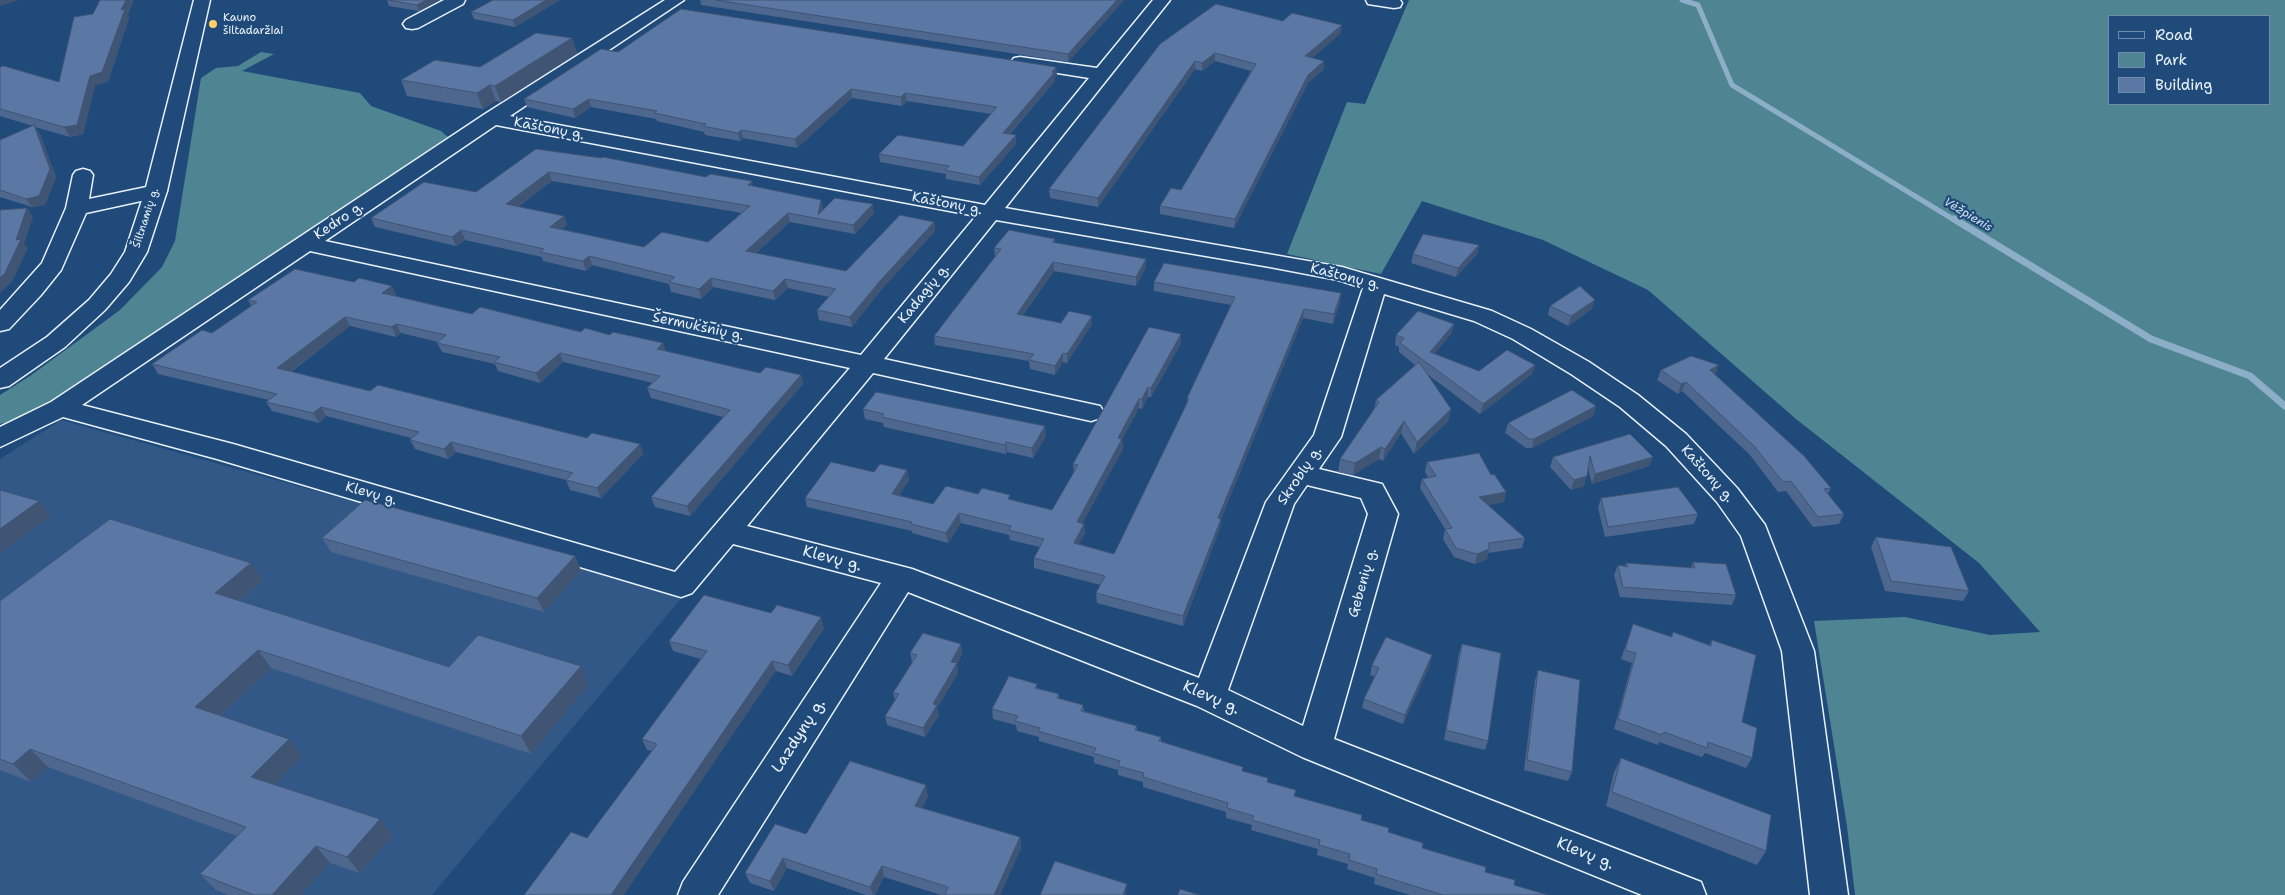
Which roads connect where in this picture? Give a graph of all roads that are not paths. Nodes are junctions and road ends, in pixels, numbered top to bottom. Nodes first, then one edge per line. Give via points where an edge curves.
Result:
1 (202, 0) edge
2 (457, 0) edge
3 (1162, 0) edge
4 (1374, 0) edge
5 (1394, 2) dead end
6 (678, 6) edge
7 (412, 24) dead end
8 (1007, 60) edge
9 (1101, 74) junction
10 (492, 118) junction
11 (83, 175) dead end
12 (156, 191) junction
13 (77, 208) junction
14 (990, 212) junction
15 (305, 244) junction
16 (1376, 283) junction
17 (0, 324) edge
18 (868, 363) junction
19 (0, 380) edge
20 (60, 408) junction
21 (1091, 412) dead end
22 (0, 438) edge
23 (1300, 474) junction
24 (725, 531) junction
25 (901, 577) junction
26 (681, 585) joint
27 (1209, 696) junction
28 (1314, 746) junction
29 (697, 895) edge
30 (1687, 895) edge
31 (1829, 895) edge

1 - 12 street, Šiltnamių g.
2 - 7 street
3 - 9 street, Kadagių g.
4 - 5 street
6 - 10 street, Kedro g.
8 - 9 street
9 - 14 street, Kadagių g.
10 - 14 street, Kaštonų g.
10 - 15 street, Kedro g.
11 - 13 street
12 - 13 street
12 - 19 street, Šiltnamių g. via 136,252 121,277 56,342
13 - 17 street via 52,265
14 - 16 street, Kaštonų g. via 1270,260
14 - 18 street, Kadagių g.
15 - 18 street, Šermukšnių g.
15 - 20 street, Kedro g.
16 - 23 street, Skroblų g. via 1326,437
16 - 31 street, Kaštonų g. via 1484,316 1522,334 1629,401 1676,440 1727,495 1755,533 1798,652
18 - 21 street, Šermukšnių g.
18 - 24 street, Kadagių g.
20 - 22 street, Kedro g.
20 - 26 street, Klevų g. via 223,451
23 - 27 street, Skroblų g. via 1280,502
23 - 28 street, Gebenių g. via 1372,491 1383,514
24 - 25 street, Klevų g.
24 - 26 street, Kadagių g.
25 - 27 street, Klevų g.
25 - 29 street, Lazdynų g.
27 - 28 street, Klevų g.
28 - 30 street, Klevų g.

